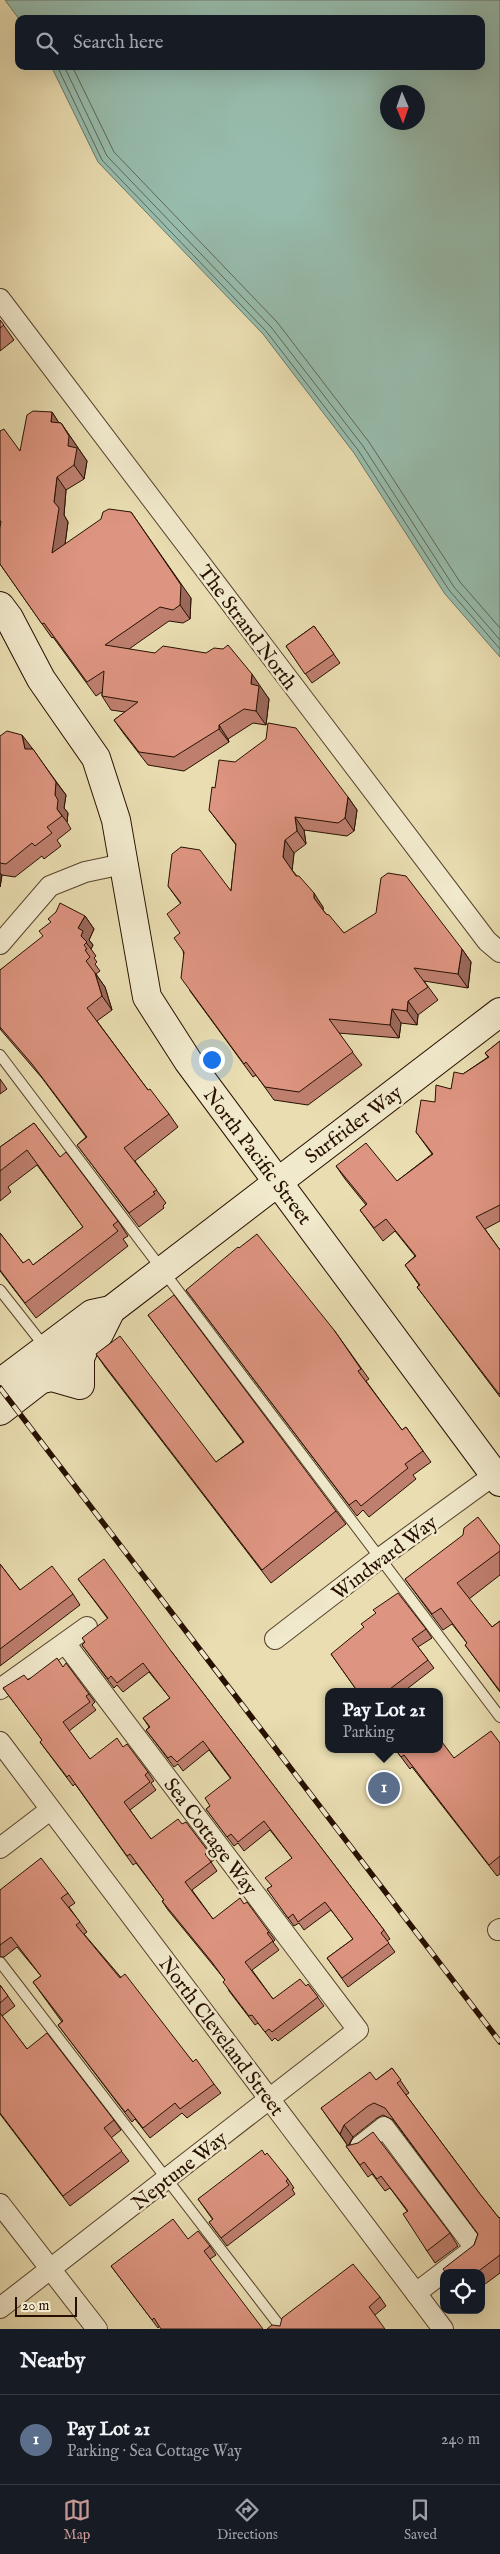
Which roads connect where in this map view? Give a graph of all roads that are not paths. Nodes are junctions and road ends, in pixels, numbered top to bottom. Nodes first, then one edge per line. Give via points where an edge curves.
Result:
1 (0, 299) edge
2 (0, 606) edge
3 (0, 633) edge
4 (30, 660) junction
5 (123, 864) junction
6 (0, 944) edge
7 (500, 952) edge
8 (500, 1012) edge
9 (0, 1055) edge
10 (278, 1182) junction
11 (163, 1270) junction
12 (0, 1290) edge
13 (111, 1310) junction
14 (46, 1348) junction
15 (0, 1382) edge
16 (0, 1411) edge
17 (498, 1476) edge
18 (380, 1558) junction
19 (87, 1627) dead end
20 (276, 1639) dead end
21 (65, 1643) junction
22 (0, 1690) edge
23 (500, 1717) edge
24 (0, 1742) edge
25 (50, 1810) junction
26 (0, 1848) edge
27 (0, 1962) edge
28 (358, 2030) joint
29 (270, 2099) junction
30 (360, 2146) edge
31 (168, 2179) junction
32 (0, 2204) edge
33 (50, 2270) junction
34 (416, 2292) junction
35 (0, 2308) edge
36 (98, 2329) edge
37 (282, 2329) edge
38 (443, 2329) edge

1 - 7 street, The Strand North via 487,942
2 - 4 main road, North Pacific Street
3 - 4 main road, North Pacific Street
4 - 5 main road, North Pacific Street via 96,758 116,820
5 - 6 street via 85,872 50,886
5 - 10 main road, North Pacific Street via 147,997 188,1062
8 - 10 main road, Surfrider Way
9 - 11 lane
10 - 11 main road, Surfrider Way
10 - 17 main road, North Pacific Street
11 - 13 main road, Surfrider Way
11 - 18 lane
12 - 14 lane
13 - 14 main road, Surfrider Way via 92,1314
13 - 16 main road, Surfrider Way via 99,1334
14 - 15 main road, Surfrider Way
17 - 18 street, Windward Way
18 - 20 street, Windward Way
18 - 23 lane
19 - 21 street
21 - 22 street
21 - 28 street, Sea Cottage Way
24 - 25 street, North Cleveland Street
25 - 26 street
25 - 29 street, North Cleveland Street
27 - 31 lane
28 - 29 street, Neptune Way
29 - 31 street, Neptune Way
29 - 34 street, North Cleveland Street
30 - 34 street via 384,2127 475,2248
31 - 33 street, Neptune Way
31 - 37 lane
32 - 33 street
33 - 35 street, Neptune Way
33 - 36 street
34 - 38 street, North Cleveland Street

